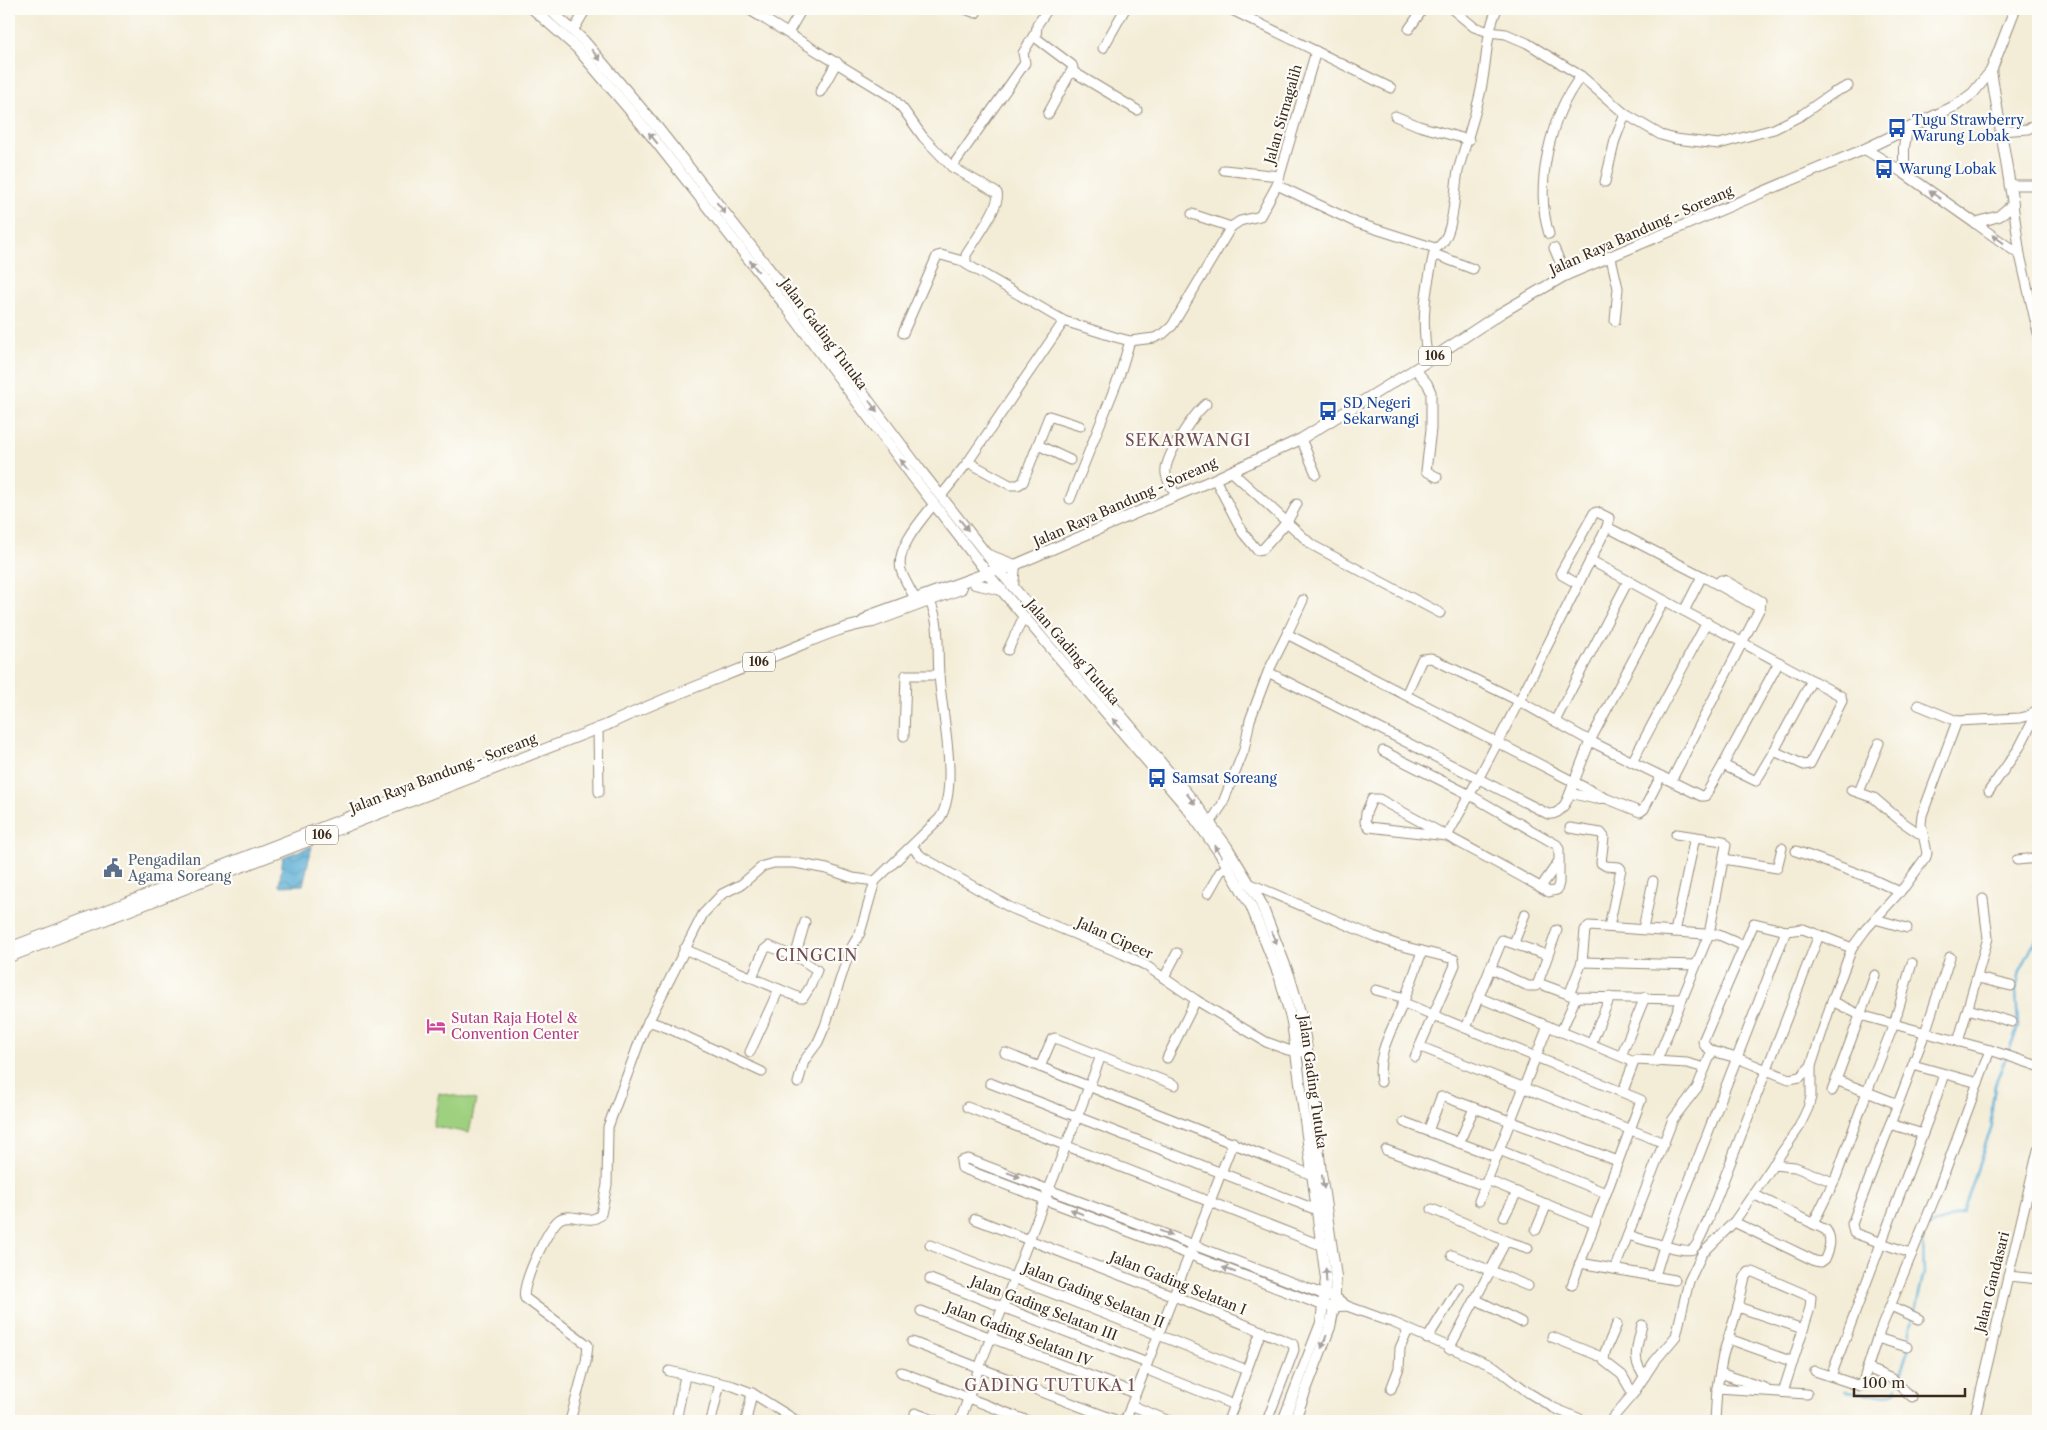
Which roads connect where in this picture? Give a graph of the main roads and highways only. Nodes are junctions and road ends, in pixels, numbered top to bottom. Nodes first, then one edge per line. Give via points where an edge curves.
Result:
1 (533, 9) edge
2 (549, 9) edge
3 (2016, 9) edge
4 (1991, 71) junction
5 (1978, 87) junction
6 (1994, 92) junction
7 (1906, 129) junction
8 (1865, 149) junction
9 (1904, 173) junction
10 (700, 189) junction
11 (938, 500) junction
12 (974, 554) junction
13 (986, 554) junction
14 (1001, 571) junction
15 (972, 582) junction
16 (1013, 586) junction
17 (1002, 590) junction
18 (860, 624) junction
19 (635, 711) junction
20 (1141, 746) junction
21 (1243, 882) junction
22 (9, 948) edge
23 (9, 957) edge
24 (1302, 1052) junction
25 (1330, 1301) junction
26 (1283, 1421) edge
27 (1294, 1421) edge

10 -> 1 main road, Jalan Gading Tutuka via 578,48
2 -> 10 main road, Jalan Gading Tutuka via 584,41 657,127
3 - 4 main road, 106
4 - 5 main road, Jalan Raya Bandung - Soreang / 106
4 - 6 main road
5 - 6 main road
5 - 7 main road, Jalan Raya Bandung - Soreang / 106 via 1957,105
6 -> 9 main road via 2013,204 1999,216 1975,223
7 - 8 main road, Jalan Raya Bandung - Soreang / 106
7 - 9 main road
8 - 9 main road
8 - 14 main road, Jalan Raya Bandung - Soreang / 106 via 1566,276 1501,313 1301,439
10 - 11 main road, Jalan Gading Tutuka via 792,298
11 - 12 main road, Jalan Gading Tutuka
11 -> 13 main road, Jalan Gading Tutuka
12 - 14 main road, Jalan Gading Tutuka
12 - 15 main road
13 - 14 main road
13 - 14 main road, Jalan Gading Tutuka
14 - 15 main road, Jalan Raya Bandung - Soreang / 106
14 - 16 main road, Jalan Gading Tutuka
14 - 16 main road
14 - 17 main road, Jalan Gading Tutuka
15 - 17 main road
15 - 18 main road, Jalan Raya Bandung - Soreang / 106 via 930,602
15 - 18 main road, Jalan Raya Bandung - Soreang / 106 via 871,615
16 - 20 main road, Jalan Gading Tutuka
20 -> 17 main road, Jalan Gading Tutuka
18 - 19 main road, Jalan Raya Bandung - Soreang / 106
19 - 22 main road, Jalan Raya Bandung - Soreang / 106 via 605,718
19 - 23 main road, Jalan Raya Bandung - Soreang / 106
21 -> 20 main road, Jalan Gading Tutuka
20 -> 21 main road, Jalan Gading Tutuka via 1210,823
21 - 24 main road, Jalan Gading Tutuka via 1280,978
25 -> 24 main road, Jalan Gading Tutuka via 1312,1174
24 -> 25 main road, Jalan Gading Tutuka via 1336,1277
25 - 26 main road, Jalan Gading Tutuka
25 -> 27 main road, Jalan Gading Tutuka via 1330,1327

